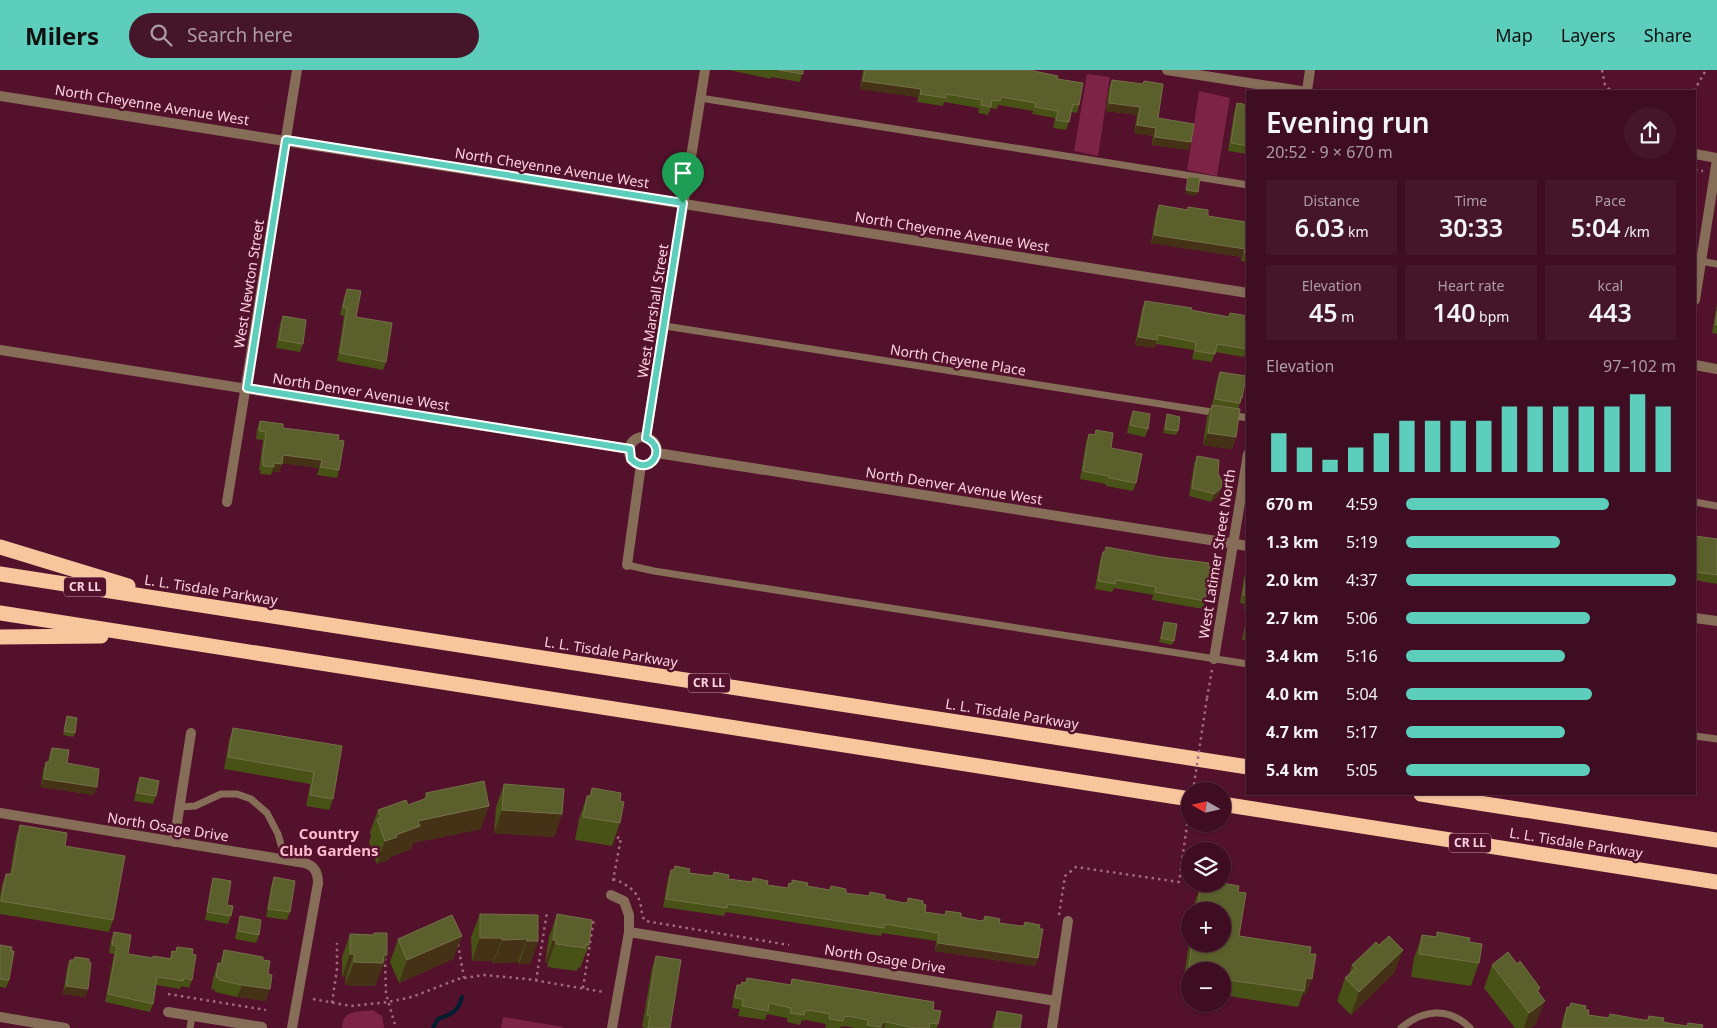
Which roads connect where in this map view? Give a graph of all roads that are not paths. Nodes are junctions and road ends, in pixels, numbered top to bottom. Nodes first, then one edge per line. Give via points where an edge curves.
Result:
1 (297, 70) edge
2 (705, 70) edge
3 (1167, 70) edge
4 (1310, 70) edge
5 (1295, 90) edge
6 (1307, 90) edge
7 (0, 96) edge
8 (700, 98) junction
9 (286, 140) junction
10 (1696, 154) edge
11 (1717, 158) edge
12 (1246, 185) edge
13 (683, 203) junction
14 (1698, 261) edge
15 (1717, 264) edge
16 (1696, 287) edge
17 (1246, 293) edge
18 (665, 326) junction
19 (0, 350) edge
20 (1696, 365) edge
21 (1717, 369) edge
22 (247, 388) junction
23 (1246, 418) edge
24 (646, 438) junction
25 (630, 449) junction
26 (657, 453) junction
27 (641, 465) junction
28 (1246, 466) edge
29 (227, 502) dead end
30 (1696, 502) edge
31 (1717, 506) edge
32 (1233, 544) junction
33 (1246, 546) edge
34 (0, 547) edge
35 (627, 565) joint
36 (0, 574) edge
37 (170, 600) junction
38 (0, 613) edge
39 (1696, 618) edge
40 (1717, 621) edge
41 (145, 635) junction
42 (0, 637) edge
43 (1214, 659) junction
44 (1246, 664) edge
45 (191, 733) dead end
46 (1696, 736) edge
47 (1717, 740) edge
48 (1246, 767) edge
49 (1427, 795) edge
50 (1181, 798) edge
51 (1231, 805) edge
52 (180, 807) junction
53 (0, 813) edge
54 (1717, 840) edge
55 (174, 842) junction
56 (285, 860) junction
57 (1717, 882) edge
58 (611, 895) road end
59 (1063, 919) road end
60 (629, 932) junction
61 (1056, 1001) junction
62 (168, 1012) dead end
63 (192, 1016) junction
64 (0, 1017) edge
65 (249, 1026) edge
66 (262, 1027) edge
67 (66, 1028) edge
68 (190, 1028) edge
69 (292, 1028) edge
70 (612, 1028) edge
71 (1052, 1028) edge
72 (1401, 1028) edge
73 (1470, 1028) edge

1 - 9 street, West Newton Street
2 - 8 street, West Marshall Street
3 - 5 street
4 - 6 street
7 - 9 street, North Cheyenne Avenue West
8 - 12 lane
8 - 13 street, West Marshall Street
9 - 13 street, North Cheyenne Avenue West
9 - 22 street, West Newton Street
10 - 11 street
11 - 14 street
13 - 17 street, North Cheyenne Avenue West
13 - 18 street, West Marshall Street
14 - 15 lane
14 - 16 street
18 - 23 lane, North Cheyene Place
18 - 24 street, West Marshall Street
19 - 22 street, North Denver Avenue West
20 - 21 street
22 - 25 street, North Denver Avenue West
22 - 29 street, West Newton Street
24 - 25 street via 633,441
24 - 26 street via 655,443
25 - 27 street via 631,459
26 - 27 street via 651,463
26 - 32 street, North Denver Avenue West
27 - 35 street
28 - 32 street, West Latimer Street North
30 - 31 lane
32 - 33 street, North Denver Avenue West
32 - 43 street, West Latimer Street North
34 - 37 highway
35 - 43 lane
36 - 37 highway, L. L. Tisdale Parkway / CR LL
37 - 48 highway, L. L. Tisdale Parkway / CR LL
38 - 41 highway
39 - 40 street
41 - 42 highway
41 - 50 highway
43 - 44 lane
45 - 52 street
46 - 47 lane
49 - 54 highway, L. L. Tisdale Parkway
51 - 57 highway, L. L. Tisdale Parkway / CR LL
52 - 55 street
52 - 56 lane via 195,806 221,794 237,794 251,800 267,813 278,834
53 - 55 street, North Osage Drive
55 - 56 street, North Osage Drive
56 - 69 street, North Osage Drive via 311,865 317,871 318,883
58 - 60 street via 620,898 627,908
59 - 61 street
60 - 61 street, North Osage Drive
60 - 70 street
61 - 71 street
62 - 63 street
63 - 65 street
63 - 68 lane
64 - 67 street
65 - 66 street
72 - 73 lane via 1419,1016 1435,1012 1456,1017

